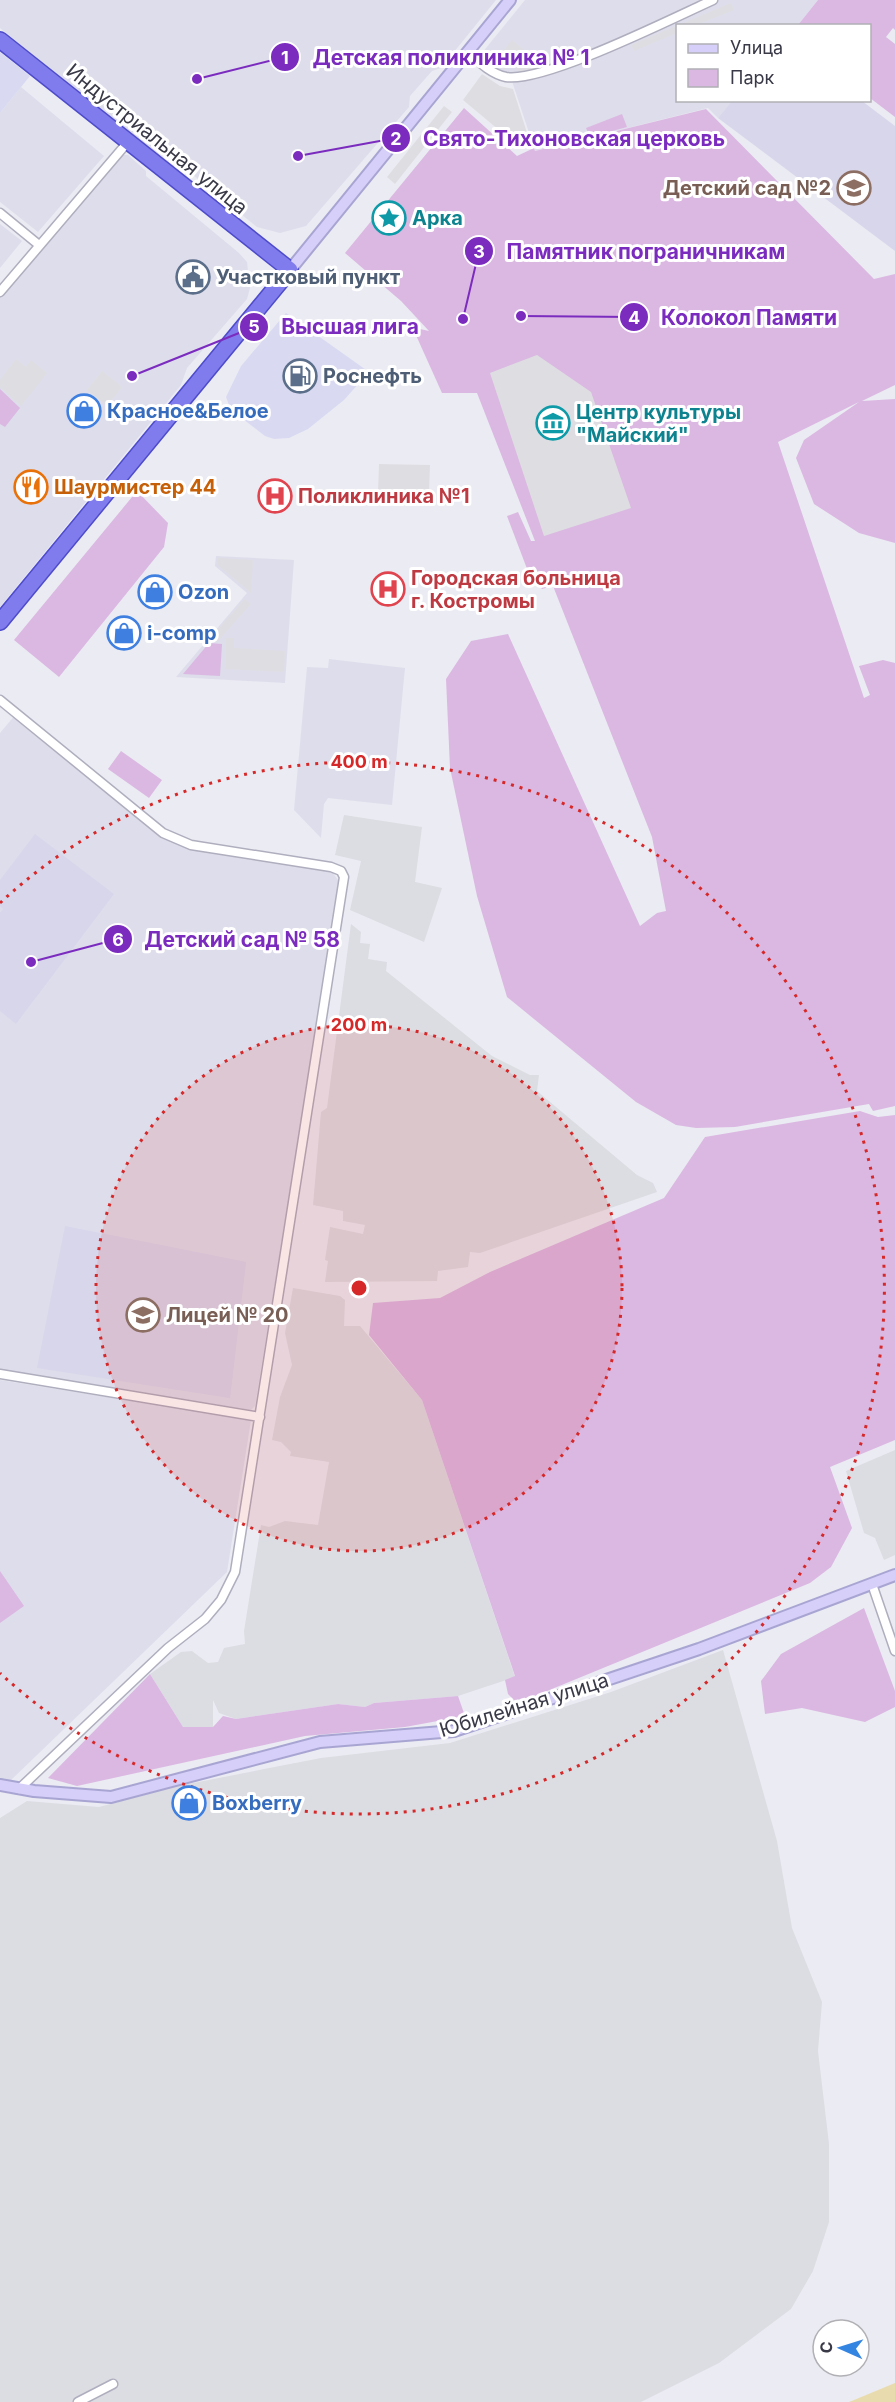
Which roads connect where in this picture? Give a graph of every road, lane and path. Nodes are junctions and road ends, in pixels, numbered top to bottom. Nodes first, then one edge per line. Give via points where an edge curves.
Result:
1 (510, 0) edge
2 (712, 0) edge
3 (0, 40) edge
4 (468, 52) junction
5 (127, 143) junction
6 (0, 213) edge
7 (39, 245) junction
8 (290, 270) junction
9 (0, 292) edge
10 (0, 622) edge
11 (0, 700) edge
12 (0, 1374) edge
13 (260, 1417) junction
14 (895, 1575) edge
15 (872, 1584) junction
16 (895, 1651) edge
17 (0, 1785) edge
18 (19, 1789) junction
19 (113, 2384) dead end
20 (78, 2402) edge

1 - 4 street
2 - 4 street via 616,45 523,77 496,73
3 - 5 highway, Индустриальная улица
4 - 8 street
5 - 7 street
5 - 8 highway, Индустриальная улица
6 - 7 street
7 - 9 street
8 - 10 highway
11 - 13 street via 163,833 191,845 331,867 344,878
12 - 13 street
13 - 18 street via 235,1572 221,1600
14 - 15 street, Юбилейная улица
15 - 16 street
15 - 18 street, Юбилейная улица via 699,1649 454,1731 320,1742 111,1797
17 - 18 street, Юбилейная улица
19 - 20 street

